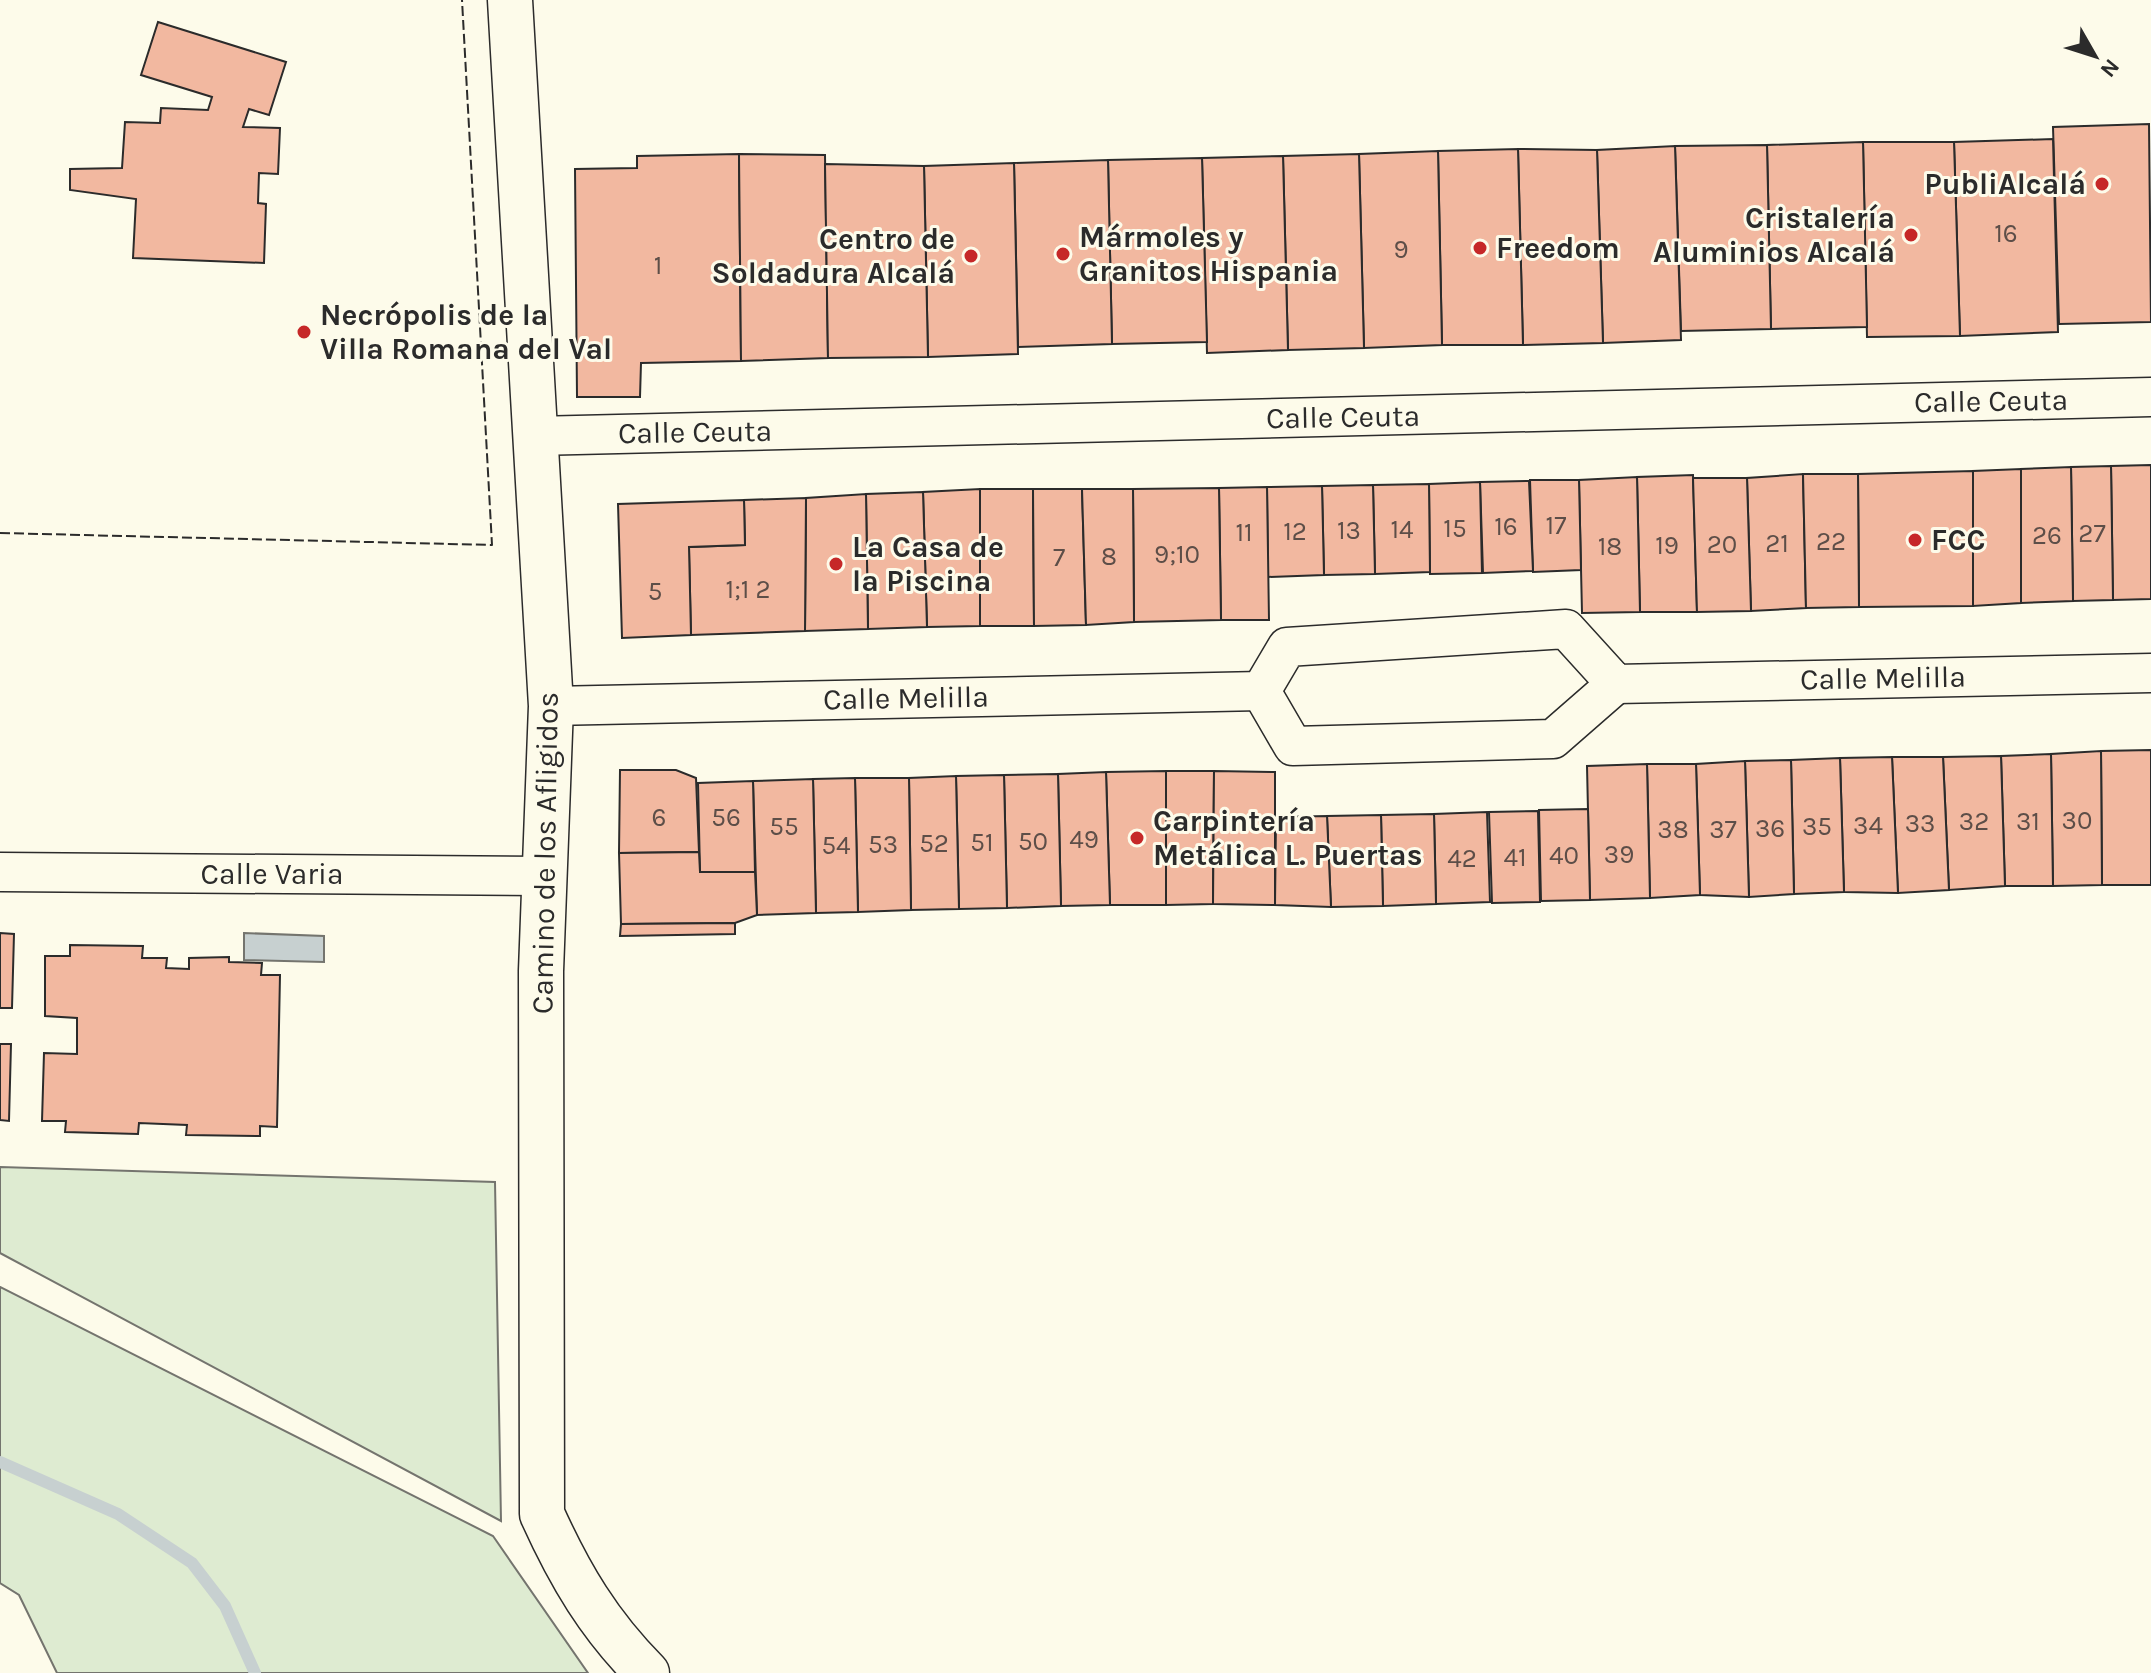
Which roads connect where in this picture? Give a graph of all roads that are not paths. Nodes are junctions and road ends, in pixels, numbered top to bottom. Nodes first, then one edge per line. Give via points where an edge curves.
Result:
1 (510, 0) edge
2 (2151, 397) edge
3 (535, 436) junction
4 (2151, 673) edge
5 (1616, 684) junction
6 (1261, 691) junction
7 (551, 706) junction
8 (0, 872) edge
9 (544, 876) junction
10 (647, 1673) edge

1 - 3 street, Camino de los Afligidos
2 - 3 street, Calle Ceuta
3 - 7 street, Camino de los Afligidos
4 - 5 street, Calle Melilla
5 - 6 street via 1566,629 1287,647
5 - 6 street via 1553,739 1293,746
6 - 7 street, Calle Melilla
7 - 9 street, Camino de los Afligidos
8 - 9 street, Calle Varia
9 - 10 street, Camino de los Afligidos via 542,1514 570,1576 618,1643

